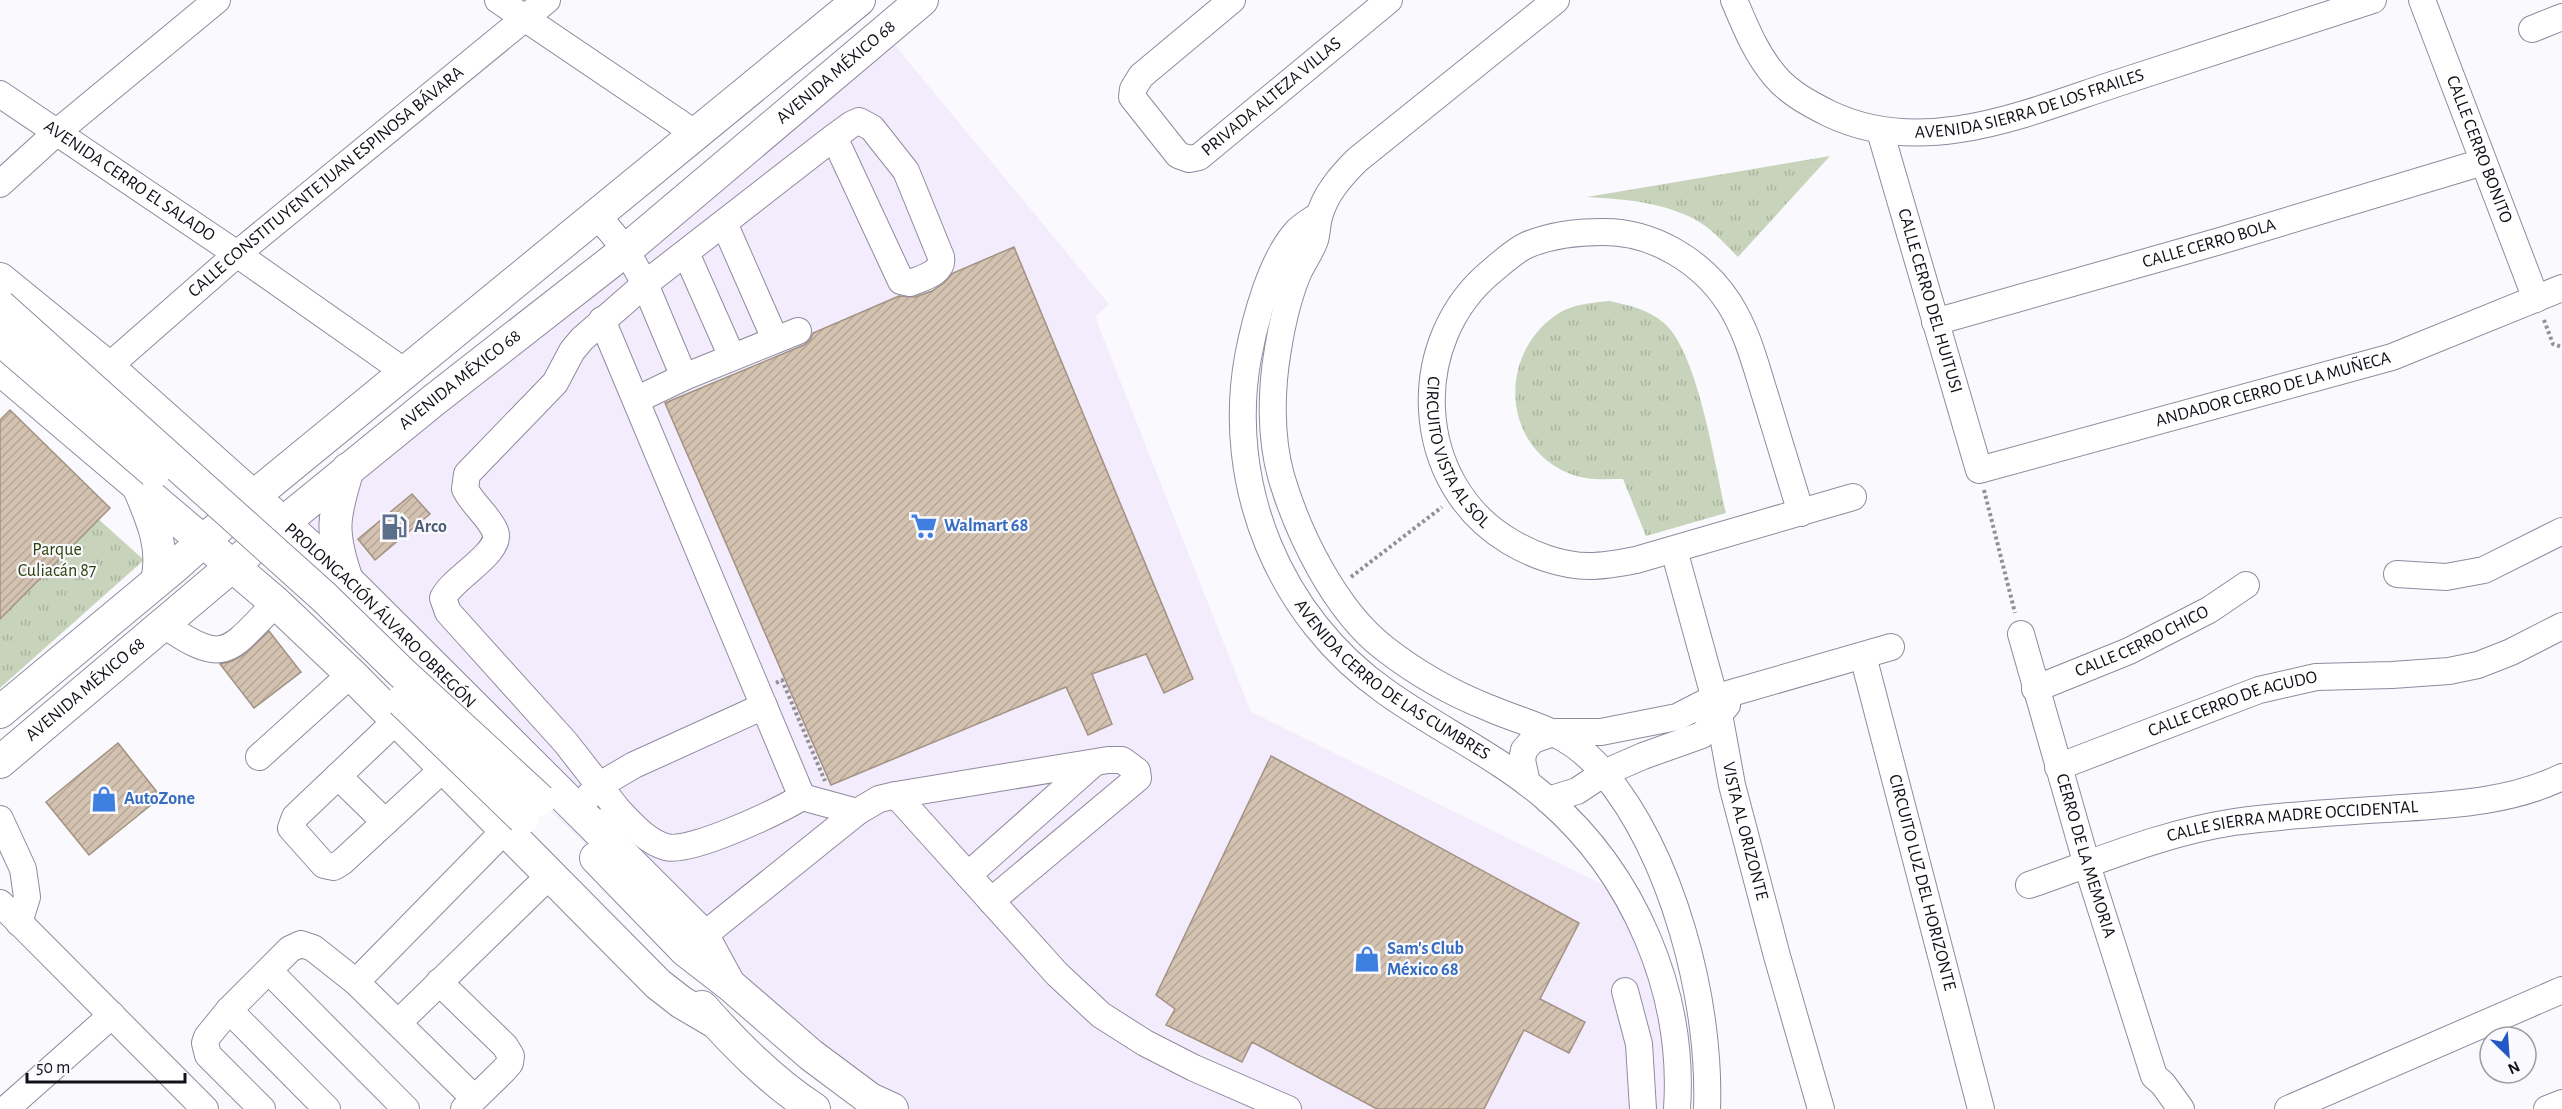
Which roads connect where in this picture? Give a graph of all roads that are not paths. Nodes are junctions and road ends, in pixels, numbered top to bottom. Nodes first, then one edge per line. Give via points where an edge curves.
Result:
1 (216, 0) edge
2 (498, 0) edge
3 (547, 0) edge
4 (859, 0) edge
5 (922, 0) edge
6 (1233, 0) edge
7 (1389, 0) edge
8 (1556, 0) edge
9 (1734, 0) edge
10 (2373, 0) edge
11 (2422, 0) edge
12 (2562, 17) edge
13 (525, 18) junction
14 (2532, 29) dead end
15 (0, 94) edge
16 (1880, 131) junction
17 (56, 133) junction
18 (696, 134) junction
19 (834, 137) junction
20 (2483, 162) junction
21 (0, 184) edge
22 (1319, 215) junction
23 (598, 216) junction
24 (724, 223) junction
25 (626, 250) junction
26 (686, 253) junction
27 (237, 254) junction
28 (0, 279) edge
29 (645, 284) junction
30 (2562, 288) edge
31 (2536, 299) junction
32 (0, 306) edge
33 (602, 320) junction
34 (1935, 322) junction
35 (0, 339) edge
36 (732, 357) junction
37 (108, 367) junction
38 (0, 369) edge
39 (405, 372) junction
40 (684, 377) junction
41 (636, 400) junction
42 (200, 449) junction
43 (290, 467) junction
44 (348, 469) junction
45 (1979, 470) joint
46 (138, 485) junction
47 (253, 497) junction
48 (1853, 497) dead end
49 (1801, 513) junction
50 (283, 523) junction
51 (2562, 531) edge
52 (203, 540) junction
53 (1674, 550) junction
54 (233, 566) junction
55 (2397, 574) dead end
56 (157, 581) junction
57 (348, 581) junction
58 (2246, 585) dead end
59 (276, 603) junction
60 (163, 624) junction
61 (2562, 626) edge
62 (2021, 634) road end
63 (1891, 647) dead end
64 (1863, 656) junction
65 (351, 674) junction
66 (2035, 689) junction
67 (764, 706) junction
68 (1717, 706) junction
69 (0, 712) edge
70 (397, 720) junction
71 (1556, 732) junction
72 (260, 757) dead end
73 (0, 762) edge
74 (1094, 762) junction
75 (2058, 767) junction
76 (444, 768) junction
77 (1604, 773) junction
78 (338, 776) junction
79 (2562, 777) edge
80 (1527, 783) junction
81 (600, 785) junction
82 (896, 795) junction
83 (802, 796) junction
84 (1548, 800) junction
85 (576, 808) junction
86 (857, 812) junction
87 (523, 816) junction
88 (0, 819) edge
89 (609, 820) junction
90 (386, 822) junction
91 (2087, 865) junction
92 (550, 875) junction
93 (968, 875) junction
94 (2028, 885) dead end
95 (991, 901) junction
96 (0, 903) edge
97 (20, 923) junction
98 (694, 942) junction
99 (269, 971) junction
100 (356, 982) junction
101 (440, 982) junction
102 (2562, 990) edge
103 (1625, 991) dead end
104 (229, 1010) junction
105 (112, 1015) junction
106 (399, 1022) junction
107 (715, 1022) junction
108 (2562, 1103) edge
109 (469, 1104) edge
110 (803, 1105) edge
111 (6, 1109) edge
112 (205, 1109) edge
113 (262, 1109) edge
114 (327, 1109) edge
115 (406, 1109) edge
116 (892, 1109) edge
117 (1288, 1109) edge
118 (1643, 1109) edge
119 (1677, 1109) edge
120 (1707, 1109) edge
121 (1821, 1109) edge
122 (1982, 1109) edge
123 (2181, 1109) edge
124 (2288, 1109) edge
125 (2547, 1109) edge

1 - 17 street
2 - 13 street
3 - 13 street, CALLE CONSTITUYENTE JUAN ESPINOSA BÁVARA
4 - 18 main road
5 - 25 main road, AVENIDA MÉXICO 68
6 - 7 street, PRIVADA ALTEZA VILLAS via 1141,76 1133,89 1132,98 1178,154 1189,159 1199,157
8 - 22 street, AVENIDA CERRO DE LAS CUMBRES via 1357,160 1336,181
9 - 16 street, AVENIDA SIERRA DE LOS FRAILES via 1774,76 1793,93 1844,120
10 - 16 street, AVENIDA SIERRA DE LOS FRAILES via 2032,111 1951,131
11 - 20 street, CALLE CERRO BONITO
12 - 14 street
13 - 18 street
13 - 27 street, CALLE CONSTITUYENTE JUAN ESPINOSA BÁVARA
15 - 17 street, AVENIDA CERRO EL SALADO
16 - 34 street, CALLE CERRO DEL HUITUSI
17 - 21 street
17 - 27 street, AVENIDA CERRO EL SALADO
18 - 23 main road
19 - 19 street via 901,281 909,283 937,271 941,256 906,171 866,123 852,124
19 - 24 street
20 - 31 street, CALLE CERRO BONITO
20 - 34 street, CALLE CERRO BOLA
22 - 71 street, AVENIDA CERRO DE LAS CUMBRES via 1315,241 1298,274 1278,348 1273,406 1281,475 1306,538 1334,591 1361,627 1382,646 1416,671 1481,705
22 - 80 street, AVENIDA CERRO DE LAS CUMBRES via 1297,231 1268,282 1243,381 1243,455 1264,535 1309,618 1340,654 1387,693
23 - 25 street
23 - 39 main road
24 - 26 street
24 - 36 street via 787,335
25 - 29 street
25 - 44 main road, AVENIDA MÉXICO 68
26 - 29 street
26 - 36 street
27 - 37 street, CALLE CONSTITUYENTE JUAN ESPINOSA BÁVARA
27 - 39 street, AVENIDA CERRO EL SALADO
28 - 37 main road, PROLONGACIÓN ÁLVARO OBREGÓN
29 - 33 street
29 - 40 street
30 - 31 street, ANDADOR CERRO DE LA MUÑECA
31 - 45 street, ANDADOR CERRO DE LA MUÑECA via 2392,357
32 - 87 main road, PROLONGACIÓN ÁLVARO OBREGÓN, bridge via 324,597 401,672
33 - 41 street
33 - 81 street via 572,351 555,383 467,474 465,489 495,530 496,539 493,548 451,586 444,598 448,612
34 - 45 street, CALLE CERRO DEL HUITUSI
35 - 87 main road, PROLONGACIÓN ÁLVARO OBREGÓN, bridge via 303,606
36 - 40 street
37 - 42 main road, PROLONGACIÓN ÁLVARO OBREGÓN
38 - 46 main road, PROLONGACIÓN ÁLVARO OBREGÓN
39 - 43 main road
40 - 41 street
41 - 67 street
42 - 43 main road via 240,464
42 - 47 main road, PROLONGACIÓN ÁLVARO OBREGÓN
43 - 47 main road
44 - 50 main road, AVENIDA MÉXICO 68
44 - 57 main road via 334,532
46 - 52 main road, PROLONGACIÓN ÁLVARO OBREGÓN
46 - 56 main road via 158,540
47 - 50 main road, PROLONGACIÓN ÁLVARO OBREGÓN
47 - 52 main road
48 - 49 street
49 - 53 street, CIRCUITO VISTA AL SOL
49 - 53 street, CIRCUITO VISTA AL SOL via 1745,333 1728,302 1700,270 1651,241 1612,231 1566,234 1527,246 1481,279 1453,318 1436,363 1430,409 1438,454 1460,494 1486,525 1523,549 1588,566 1610,565
50 - 54 main road, AVENIDA MÉXICO 68
50 - 57 main road, PROLONGACIÓN ÁLVARO OBREGÓN
51 - 55 street via 2484,570 2446,577
52 - 54 main road, PROLONGACIÓN ÁLVARO OBREGÓN
52 - 56 main road
53 - 68 street, VISTA AL ORIZONTE
54 - 59 main road, PROLONGACIÓN ÁLVARO OBREGÓN
54 - 60 main road, AVENIDA MÉXICO 68
56 - 69 main road
57 - 85 main road, PROLONGACIÓN ÁLVARO OBREGÓN
58 - 66 street, CALLE CERRO CHICO via 2209,610 2129,651
59 - 60 street via 225,650 191,644
59 - 65 main road, PROLONGACIÓN ÁLVARO OBREGÓN
60 - 73 main road, AVENIDA MÉXICO 68
61 - 75 street, CALLE CERRO DE AGUDO via 2478,665 2449,671 2316,677 2269,688
62 - 66 street, CERRO DE LA MEMORIA
63 - 64 street
64 - 68 street via 1738,690
64 - 122 street, CIRCUITO LUZ DEL HORIZONTE
65 - 70 main road, PROLONGACIÓN ÁLVARO OBREGÓN
65 - 72 street
66 - 75 street, CERRO DE LA MEMORIA
67 - 81 street via 634,765
67 - 83 street
68 - 71 street via 1601,732
68 - 77 street via 1702,735
68 - 121 street, VISTA AL ORIZONTE via 1732,784
70 - 76 main road, PROLONGACIÓN ÁLVARO OBREGÓN
70 - 78 street
71 - 77 street, AVENIDA CERRO DE LAS CUMBRES
71 - 80 street via 1533,740 1524,750
74 - 82 street
74 - 93 street
74 - 95 street via 1122,760 1137,771 1138,778
75 - 91 street, CERRO DE LA MEMORIA
76 - 87 main road, PROLONGACIÓN ÁLVARO OBREGÓN
76 - 90 street
77 - 84 street via 1577,791
77 - 120 street, AVENIDA CERRO DE LAS CUMBRES via 1644,836 1683,934 1699,999
78 - 90 street
78 - 90 street via 295,817 291,828 324,866 334,867 342,862
79 - 91 street, CALLE SIERRA MADRE OCCIDENTAL via 2530,790 2463,803 2233,822 2143,844
80 - 84 street, AVENIDA CERRO DE LAS CUMBRES
81 - 85 street
81 - 89 street
82 - 86 street via 879,799
82 - 93 street
83 - 86 street
83 - 89 street via 702,843 678,849
84 - 119 street, AVENIDA CERRO DE LAS CUMBRES via 1583,833 1607,865 1646,932 1668,998 1677,1062
85 - 89 main road, PROLONGACIÓN ÁLVARO OBREGÓN
86 - 98 street
87 - 92 main road, PROLONGACIÓN ÁLVARO OBREGÓN
87 - 98 main road, PROLONGACIÓN ÁLVARO OBREGÓN
87 - 100 street
87 - 107 main road, PROLONGACIÓN ÁLVARO OBREGÓN
88 - 97 street via 23,869 27,897
89 - 98 main road, PROLONGACIÓN ÁLVARO OBREGÓN
91 - 94 street, CALLE SIERRA MADRE OCCIDENTAL
91 - 123 street, CERRO DE LA MEMORIA via 2154,1076
92 - 101 street
92 - 107 main road, PROLONGACIÓN ÁLVARO OBREGÓN via 658,984
93 - 95 street
95 - 117 street via 1101,1015 1194,1068
96 - 97 street
97 - 105 street
98 - 116 main road, PROLONGACIÓN ÁLVARO OBREGÓN via 729,984 811,1055 870,1099
99 - 100 street via 302,944 313,948
99 - 104 street
99 - 115 street
100 - 106 street
101 - 106 street
101 - 109 street via 510,1052 510,1064
102 - 124 street
103 - 118 street via 1639,1044
104 - 113 street via 209,1031 206,1049
104 - 114 street
105 - 111 street
105 - 112 street
106 - 109 street
107 - 110 main road, PROLONGACIÓN ÁLVARO OBREGÓN
108 - 125 street

